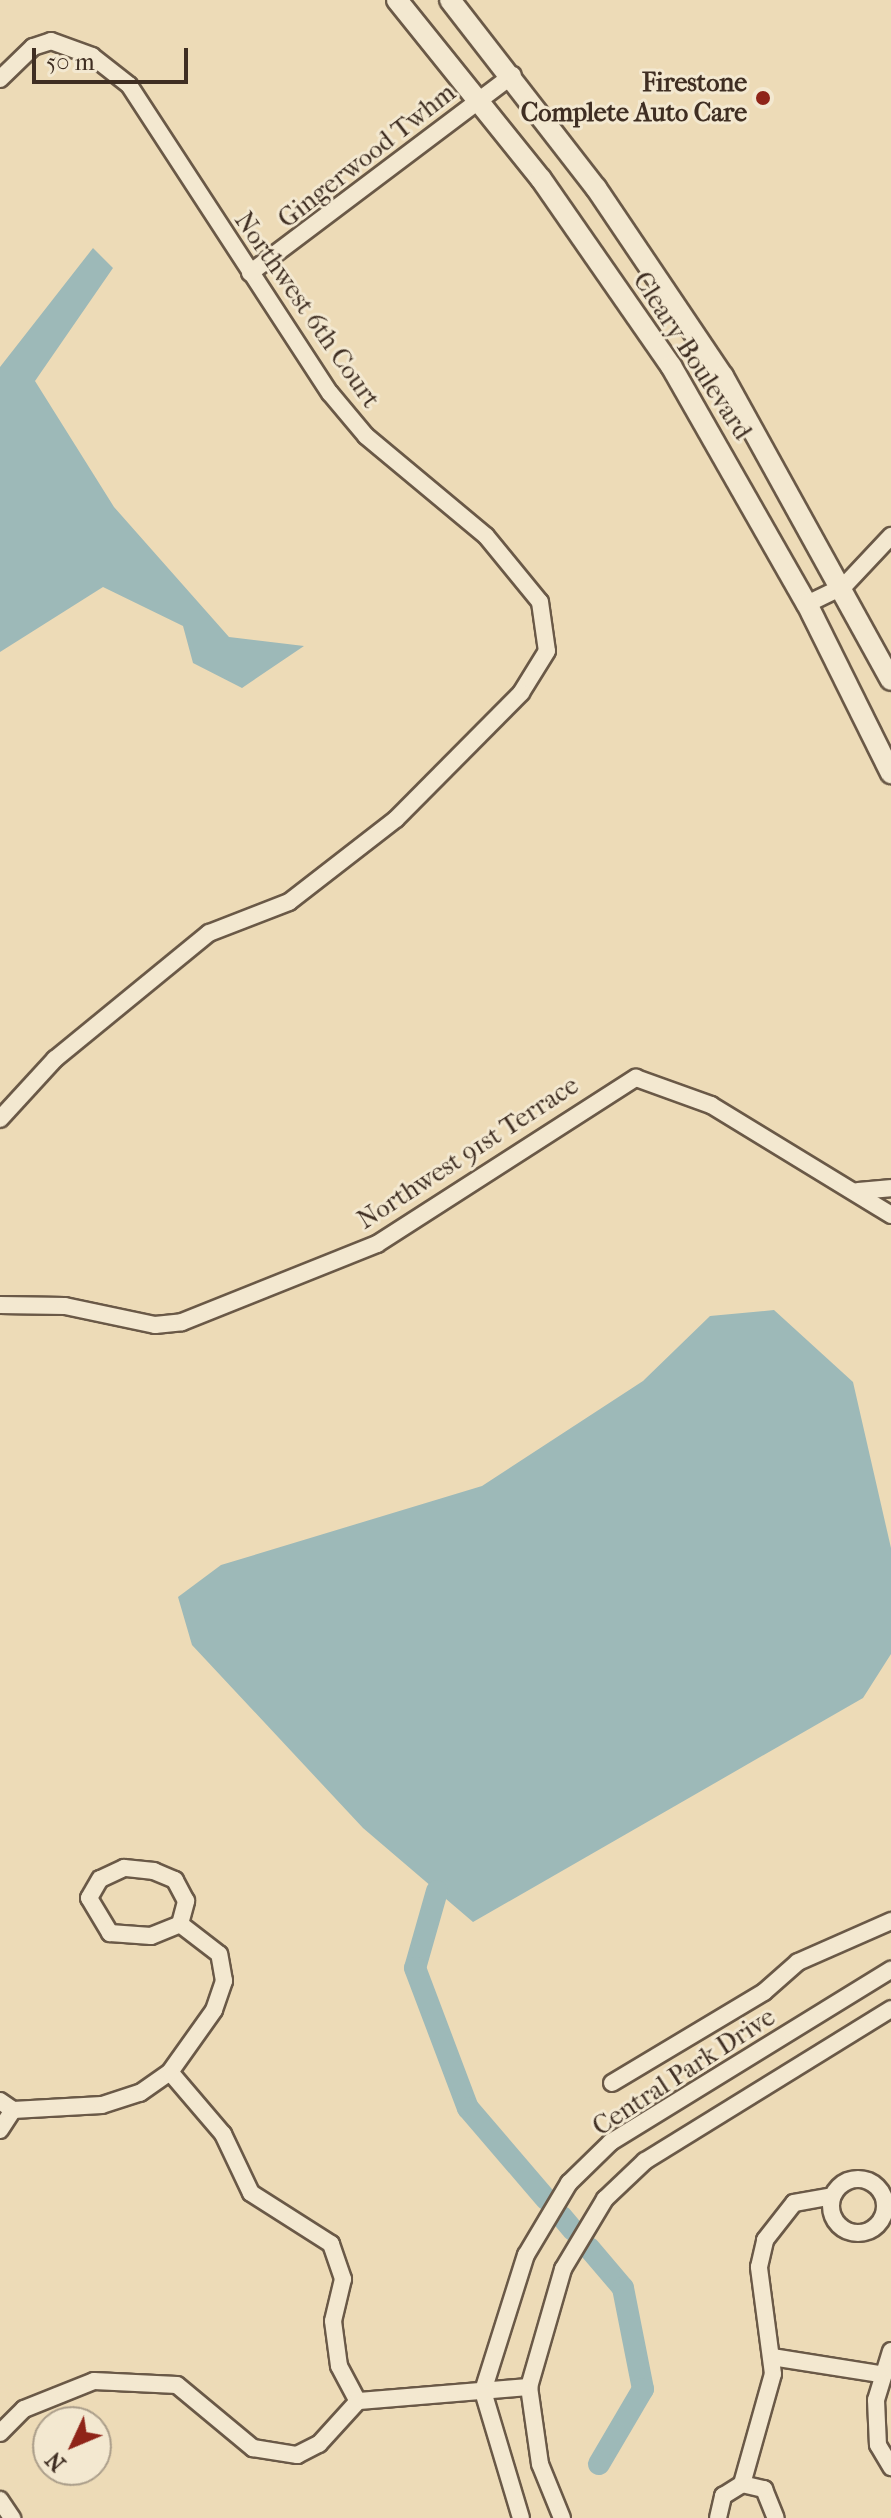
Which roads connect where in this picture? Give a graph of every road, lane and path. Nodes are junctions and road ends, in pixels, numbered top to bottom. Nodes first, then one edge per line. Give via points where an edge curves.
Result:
1 (397, 0) edge
2 (450, 0) edge
3 (513, 75) junction
4 (0, 79) edge
5 (480, 99) junction
6 (250, 273) junction
7 (891, 536) edge
8 (844, 586) junction
9 (807, 604) junction
10 (891, 680) edge
11 (891, 773) edge
12 (0, 1119) edge
13 (891, 1188) edge
14 (858, 1191) junction
15 (891, 1215) edge
16 (0, 1305) edge
17 (891, 1921) edge
18 (180, 1924) junction
19 (891, 1970) edge
20 (891, 2009) edge
21 (170, 2072) junction
22 (612, 2083) dead end
23 (6, 2105) edge
24 (0, 2130) edge
25 (832, 2196) dead end
26 (891, 2351) edge
27 (772, 2357) junction
28 (879, 2374) junction
29 (529, 2387) junction
30 (483, 2391) junction
31 (358, 2401) junction
32 (0, 2433) edge
33 (891, 2467) edge
34 (742, 2484) junction
35 (0, 2500) edge
36 (12, 2518) edge
37 (521, 2518) edge
38 (562, 2518) edge
39 (718, 2518) edge
40 (776, 2518) edge

1 - 5 street, Cleary Boulevard
2 - 3 street, Cleary Boulevard
3 - 5 street, Gingerwood Twhm
3 - 8 street, Cleary Boulevard via 723,376
4 - 6 street, Northwest 6th Court via 33,47 51,41 92,56 129,85
5 - 6 street, Gingerwood Twhm
5 - 9 street, Cleary Boulevard via 671,366
6 - 12 street, Northwest 6th Court via 366,436 486,536 540,602 547,651 538,672 396,819 289,902 209,933 55,1059
7 - 8 street
8 - 9 street
8 - 10 street, Cleary Boulevard
9 - 11 street, Cleary Boulevard
13 - 14 street
14 - 15 street
14 - 16 street, Northwest 91st Terrace via 711,1105 636,1078 576,1110 377,1244 182,1322 155,1325 65,1306
17 - 22 street via 798,1962 764,1992
18 - 18 street via 186,1901 175,1880 154,1871 124,1868 100,1879 89,1898 110,1933 151,1936
18 - 21 street via 219,1954 224,1981
19 - 30 street, Central Park Drive via 611,2142 569,2183 526,2255
20 - 29 street, Central Park Drive via 645,2161 605,2199 563,2269
21 - 23 street via 140,2093 102,2105
21 - 31 street via 223,2134 251,2193 331,2244 343,2279 333,2321 339,2366
23 - 24 street
25 - 27 street via 794,2203 765,2240 759,2267
26 - 28 street
27 - 28 street
27 - 34 street
28 - 33 street via 878,2445
29 - 30 street
29 - 38 street, Central Park Drive via 540,2464
30 - 31 street
30 - 37 street
31 - 32 street via 319,2444 297,2455 253,2448 177,2385 94,2381 24,2409
34 - 39 street via 723,2496
34 - 40 street via 764,2489
35 - 36 street

